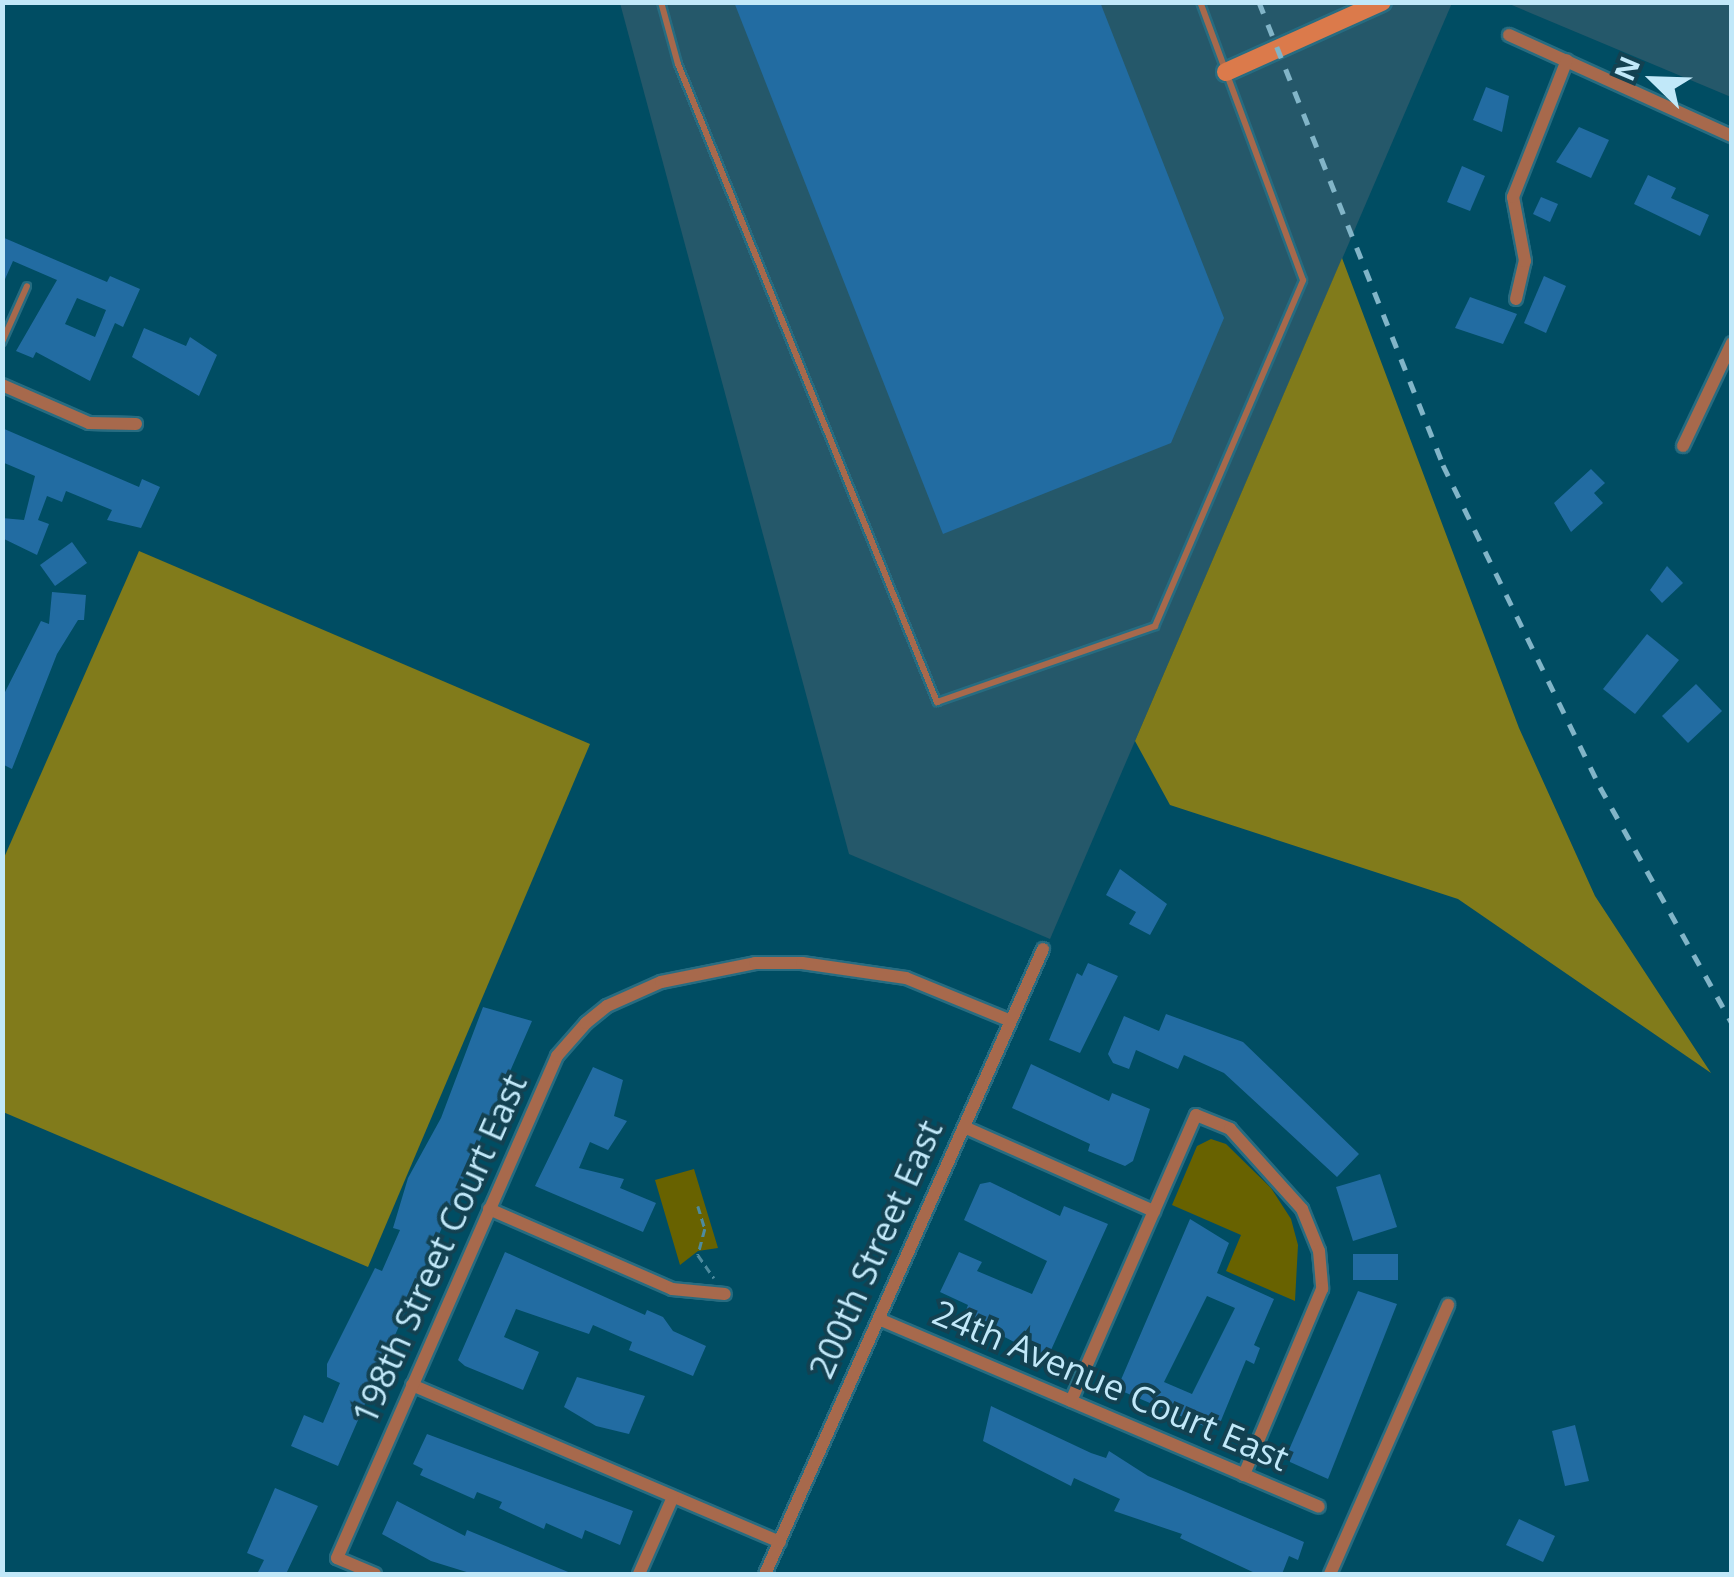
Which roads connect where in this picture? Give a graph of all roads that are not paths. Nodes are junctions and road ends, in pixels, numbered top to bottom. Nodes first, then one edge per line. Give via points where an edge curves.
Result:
1 (662, 2) edge
2 (1200, 2) edge
3 (1382, 2) edge
4 (1509, 35) dead end
5 (1567, 60) junction
6 (1226, 72) junction
7 (1732, 136) edge
8 (26, 286) dead end
9 (1516, 299) dead end
10 (2, 342) edge
11 (1732, 343) edge
12 (2, 385) edge
13 (136, 424) dead end
14 (1683, 446) dead end
15 (1043, 949) dead end
16 (1011, 1021) junction
17 (964, 1127) junction
18 (490, 1210) junction
19 (1154, 1212) junction
20 (725, 1294) road end
21 (1448, 1305) dead end
22 (879, 1319) junction
23 (412, 1385) junction
24 (1071, 1401) junction
25 (1244, 1475) junction
26 (674, 1496) junction
27 (1319, 1507) dead end
28 (780, 1542) junction
29 (375, 1574) edge
30 (639, 1574) edge
31 (766, 1574) edge
32 (1330, 1574) edge

1 - 6 lane via 678,64 938,702 1154,626 1303,280
2 - 6 lane
3 - 6 street
4 - 5 street
5 - 7 street
5 - 9 street via 1514,198 1525,261
8 - 10 lane
11 - 14 street
12 - 13 street via 89,423
15 - 16 street, 200th Street East
16 - 17 street, 200th Street East
16 - 18 street, 198th Street Court East via 906,978 802,962 704,970 633,993 586,1024 557,1056
17 - 19 street
17 - 22 street, 200th Street East
18 - 20 street via 672,1289
18 - 23 street, 198th Street Court East
19 - 24 street
19 - 25 street via 1196,1115 1230,1128 1267,1163 1302,1208 1318,1251 1322,1289 1314,1318
21 - 32 street
22 - 24 street, 24th Avenue Court East
22 - 28 street, 200th Street East
23 - 26 street
23 - 29 street, 198th Street Court East via 337,1558
24 - 25 street, 24th Avenue Court East
25 - 27 street, 24th Avenue Court East
26 - 28 street
26 - 30 street
28 - 31 street, 200th Street East

